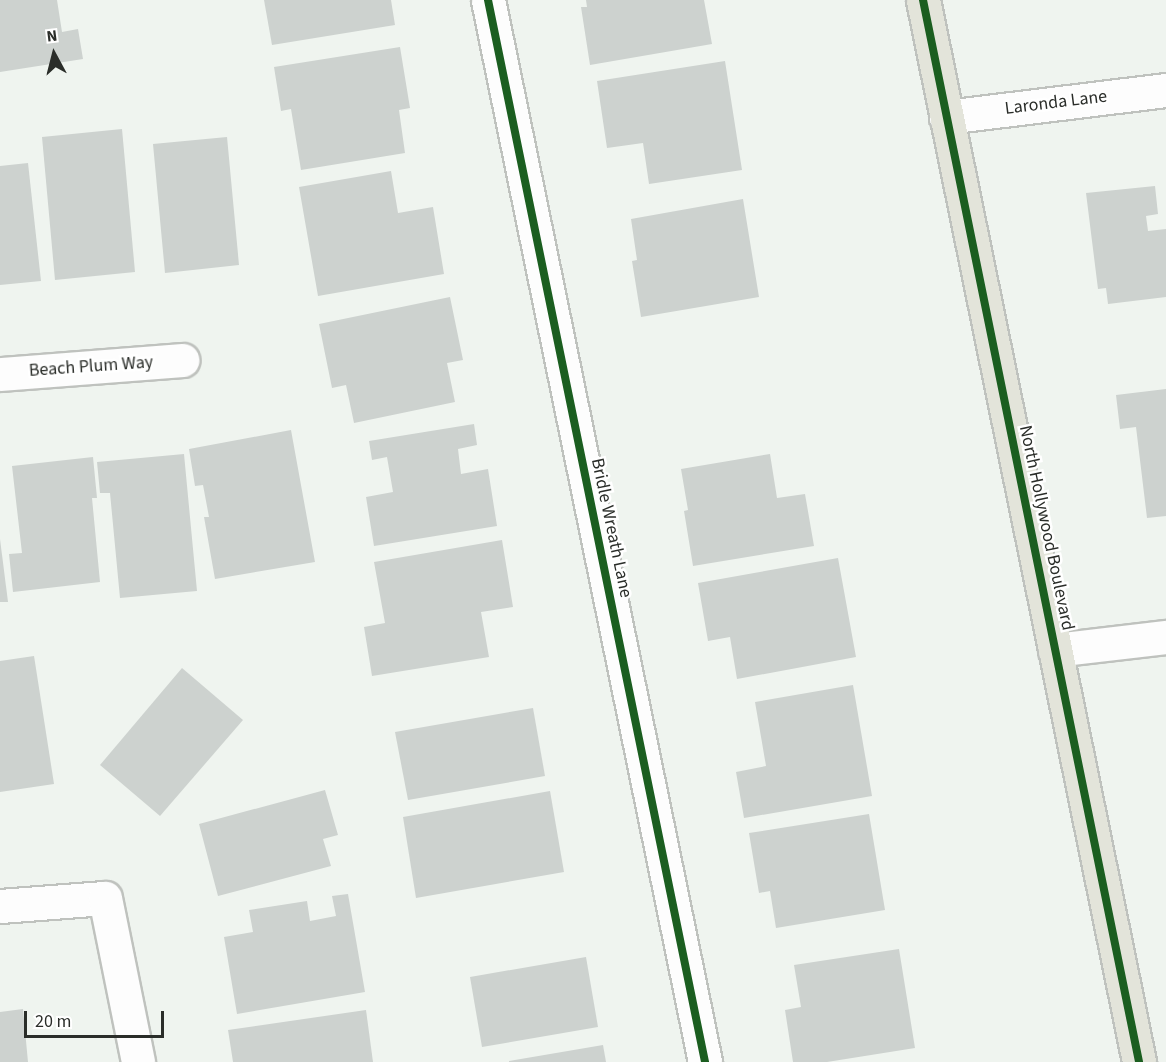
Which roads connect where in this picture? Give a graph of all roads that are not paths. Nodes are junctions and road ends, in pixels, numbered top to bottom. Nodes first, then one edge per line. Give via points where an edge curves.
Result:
1 (488, 0) edge
2 (923, 0) edge
3 (1166, 90) edge
4 (946, 117) junction
5 (183, 360) dead end
6 (0, 374) edge
7 (1166, 637) edge
8 (1055, 650) junction
9 (0, 906) edge
10 (138, 1062) edge
11 (705, 1062) edge
12 (1138, 1062) edge

1 - 11 street, Bridle Wreath Lane
2 - 4 main road, North Hollywood Boulevard
3 - 4 street, Laronda Lane
4 - 8 main road, North Hollywood Boulevard
5 - 6 street, Beach Plum Way
7 - 8 street
8 - 12 main road, North Hollywood Boulevard
9 - 10 street via 105,898

